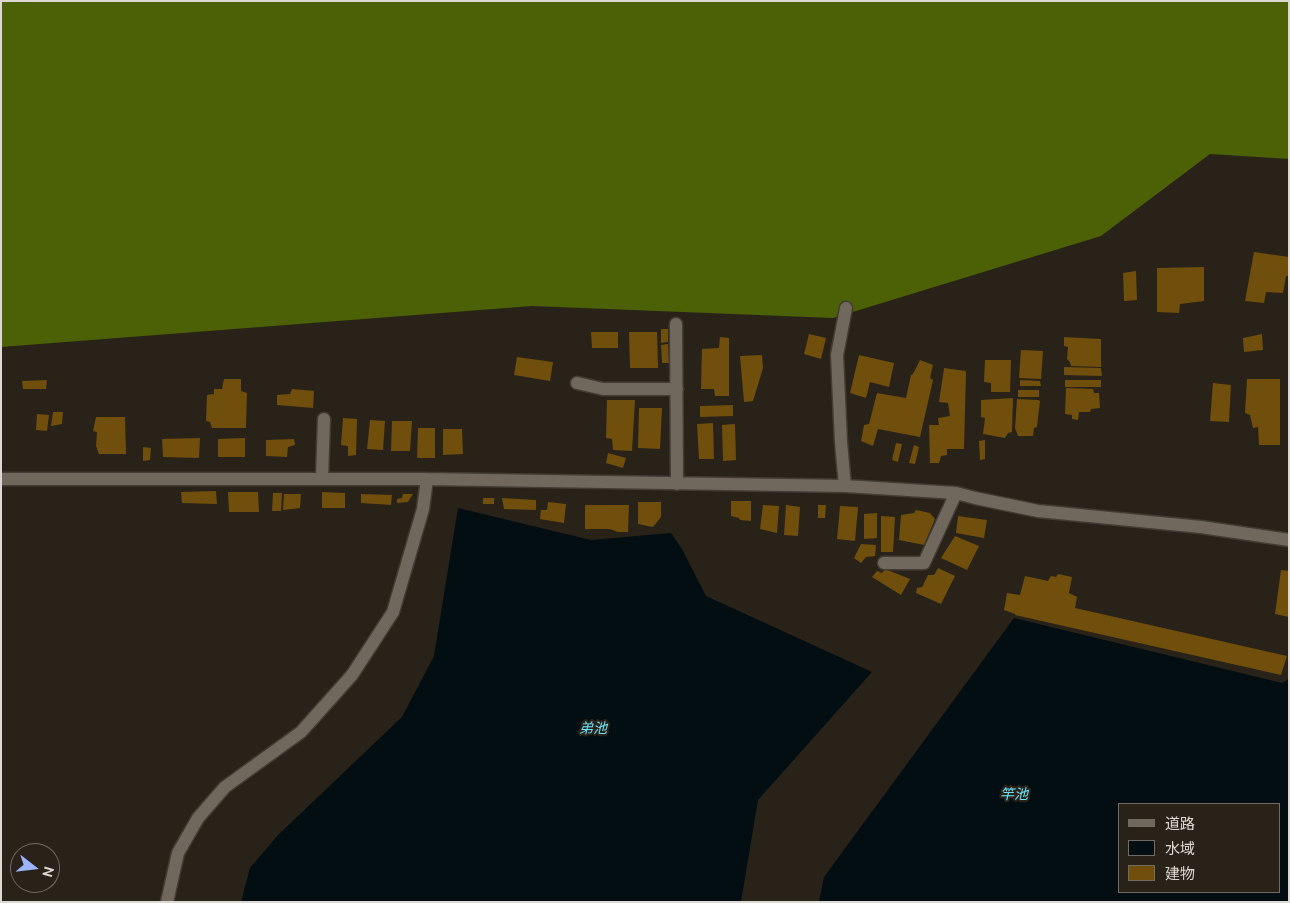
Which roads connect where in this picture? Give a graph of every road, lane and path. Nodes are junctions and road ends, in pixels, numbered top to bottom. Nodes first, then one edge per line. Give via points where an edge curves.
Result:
1 (846, 308) dead end
2 (676, 324) dead end
3 (577, 383) dead end
4 (677, 389) junction
5 (324, 419) dead end
6 (322, 478) junction
7 (427, 478) junction
8 (1, 479) edge
9 (677, 484) junction
10 (845, 486) junction
11 (956, 493) junction
12 (1289, 540) edge
13 (884, 562) dead end
14 (167, 902) edge

1 - 10 street via 837,355
2 - 4 street
3 - 4 street via 603,389
4 - 9 street
5 - 6 street
6 - 7 street
6 - 8 street
7 - 9 street
7 - 14 street via 423,509 393,612 352,675 301,732 225,787 198,818 178,853
9 - 10 street
10 - 11 street
11 - 12 street via 1038,511 1201,527
11 - 13 street via 924,563

